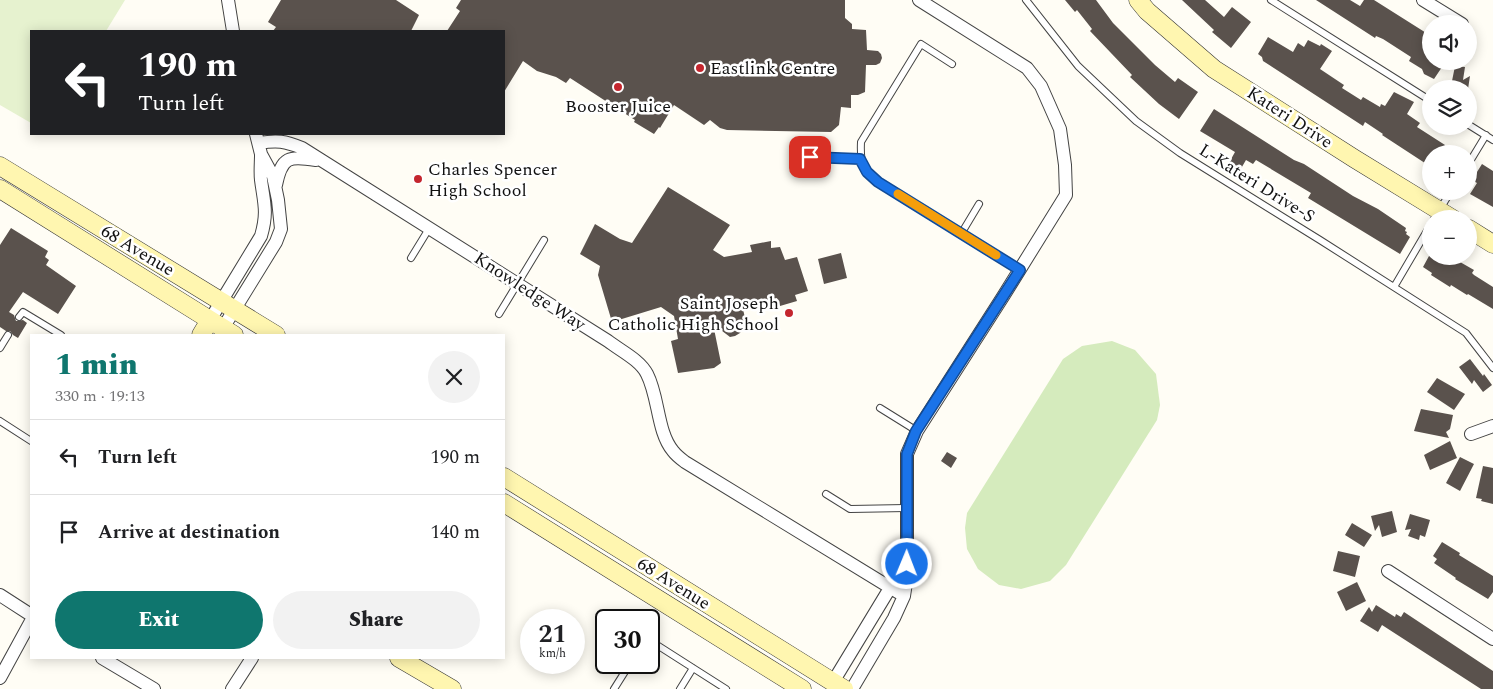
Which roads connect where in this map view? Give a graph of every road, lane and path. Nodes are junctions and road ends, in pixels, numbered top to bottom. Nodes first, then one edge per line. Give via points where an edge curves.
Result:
1 (228, 0) edge
2 (919, 0) edge
3 (1026, 0) edge
4 (1138, 0) edge
5 (1271, 0) edge
6 (1284, 0) edge
7 (1423, 0) edge
8 (1280, 6) junction
9 (1447, 15) edge
10 (233, 30) edge
11 (952, 64) dead end
12 (1422, 95) edge
13 (1477, 130) edge
14 (1486, 135) junction
15 (1493, 140) edge
16 (259, 144) edge
17 (1477, 150) edge
18 (810, 157) dead end
19 (860, 159) junction
20 (323, 161) junction
21 (0, 166) edge
22 (275, 187) junction
23 (0, 189) edge
24 (979, 204) dead end
25 (1428, 210) edge
26 (430, 228) junction
27 (961, 234) junction
28 (1477, 234) edge
29 (544, 240) dead end
30 (1493, 244) edge
31 (1422, 245) edge
32 (410, 258) dead end
33 (1020, 270) junction
34 (518, 283) junction
35 (1394, 287) junction
36 (228, 305) junction
37 (499, 314) dead end
38 (19, 317) dead end
39 (221, 329) edge
40 (8, 334) dead end
41 (59, 334) edge
42 (204, 334) edge
43 (274, 334) edge
44 (0, 348) edge
45 (1493, 368) edge
46 (880, 408) dead end
47 (0, 421) edge
48 (1493, 426) edge
49 (916, 431) junction
50 (1471, 434) dead end
51 (30, 440) edge
52 (505, 478) edge
53 (826, 494) dead end
54 (505, 504) edge
55 (906, 508) junction
56 (906, 553) junction
57 (1388, 571) dead end
58 (890, 588) junction
59 (0, 595) edge
60 (904, 596) junction
61 (30, 614) edge
62 (30, 623) edge
63 (1493, 638) edge
64 (660, 647) edge
65 (104, 659) edge
66 (251, 659) edge
67 (401, 659) edge
68 (693, 668) junction
69 (623, 674) edge
70 (0, 678) edge
71 (835, 687) edge
72 (154, 689) edge
73 (232, 689) edge
74 (452, 689) edge
75 (614, 689) edge
76 (680, 689) edge
77 (726, 689) edge
78 (802, 689) edge
79 (852, 689) edge

1 - 10 street
2 - 33 street via 1027,68 1041,86 1060,130 1066,195
3 - 35 lane, L-Kateri Drive-S via 1078,66 1136,120 1180,154
4 - 25 main road, Kateri Drive via 1214,69
5 - 8 lane
6 - 8 lane
7 - 9 street
8 - 12 lane
11 - 19 lane via 921,44 861,142
13 - 14 lane
14 - 15 lane
14 - 17 lane
16 - 20 street, Knowledge Way via 283,141
16 - 22 street, Knowledge Way
16 - 36 street, Knowledge Way via 265,222
18 - 19 lane
19 - 27 lane via 878,182
20 - 22 street, Knowledge Way via 298,157 285,162
20 - 26 street, Knowledge Way
21 - 36 main road, 68 Avenue
22 - 36 street, Knowledge Way via 280,229 276,242
23 - 39 main road, 68 Avenue
24 - 27 lane
26 - 32 lane
26 - 34 street, Knowledge Way
27 - 33 lane
28 - 30 main road
29 - 34 lane
31 - 35 lane
33 - 49 street
34 - 37 lane
34 - 58 street, Knowledge Way via 608,341 646,372 664,435 672,451 685,462
35 - 45 lane, L-Kateri Drive-S via 1466,333
36 - 39 street, Knowledge Way
36 - 43 main road, 68 Avenue
38 - 41 lane via 23,312
39 - 42 main road
40 - 44 lane
46 - 49 lane
47 - 51 lane
48 - 50 street
49 - 55 street via 907,454
52 - 71 main road, 68 Avenue
53 - 55 lane via 850,509
54 - 78 main road, 68 Avenue
55 - 56 street
56 - 58 street
56 - 60 street
57 - 63 street
58 - 60 street, Knowledge Way
58 - 71 street
59 - 61 street
60 - 79 street
62 - 70 street
64 - 68 lane
65 - 72 street
66 - 73 street
67 - 74 main road
68 - 76 lane
68 - 77 lane
69 - 75 lane

